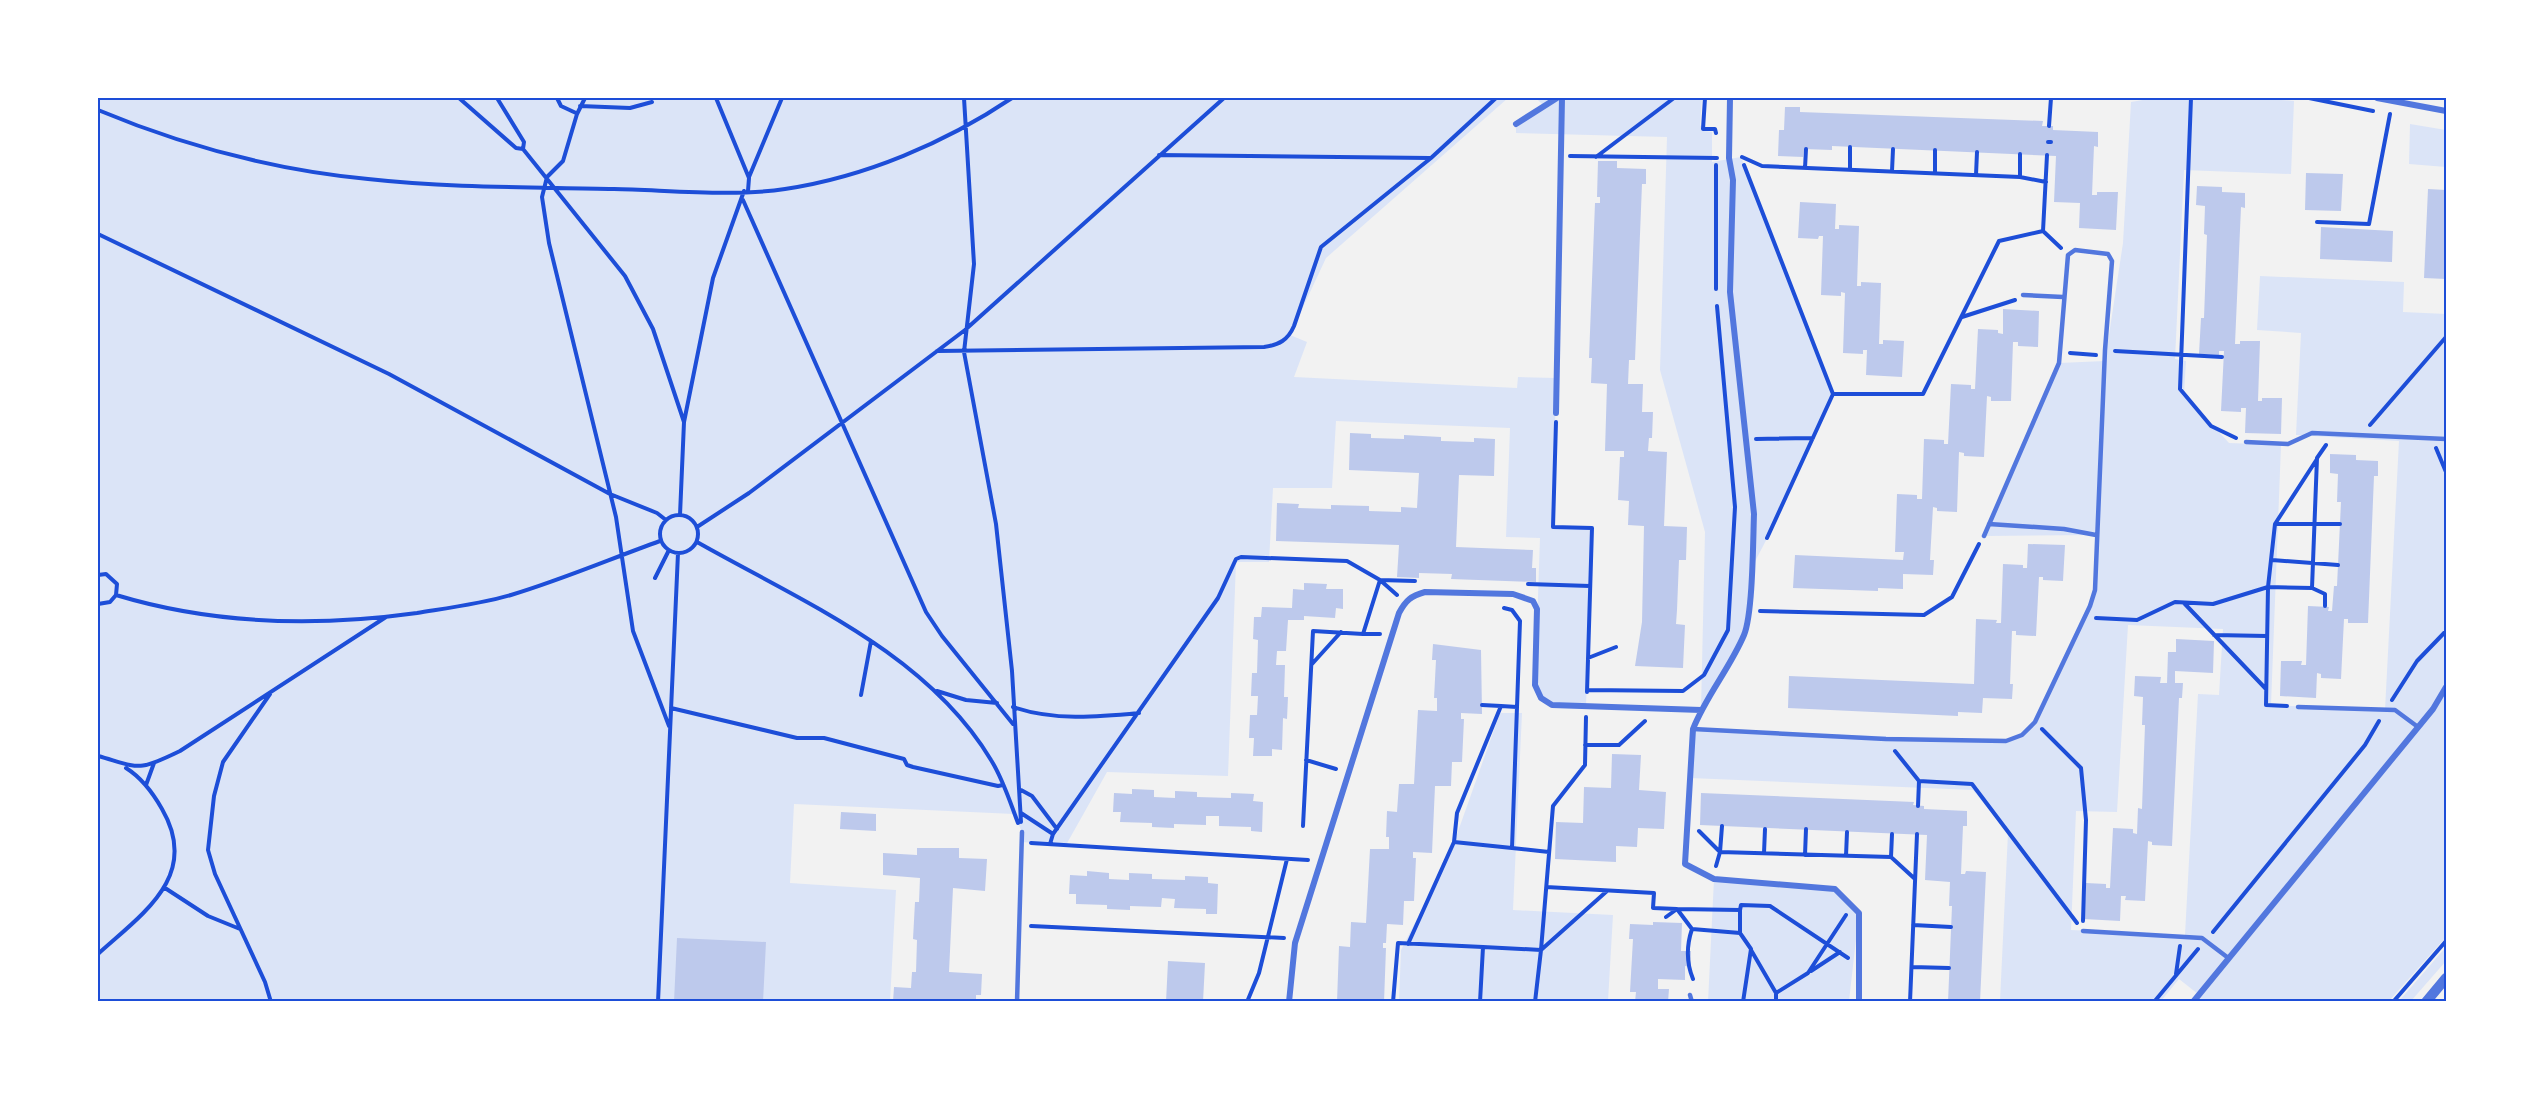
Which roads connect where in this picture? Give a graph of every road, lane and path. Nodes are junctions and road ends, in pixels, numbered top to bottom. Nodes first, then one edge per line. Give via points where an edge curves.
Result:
1 (459, 98) edge
2 (497, 98) edge
3 (557, 98) edge
4 (585, 98) edge
5 (716, 98) edge
6 (782, 98) edge
7 (964, 98) edge
8 (1012, 98) edge
9 (1224, 98) edge
10 (1496, 98) edge
11 (1557, 98) edge
12 (1562, 98) edge
13 (1674, 98) edge
14 (1705, 98) edge
15 (1730, 98) edge
16 (2051, 98) edge
17 (2104, 98) edge
18 (2124, 98) edge
19 (2191, 98) edge
20 (2377, 98) edge
21 (652, 102) dead end
22 (580, 106) junction
23 (98, 110) edge
24 (2446, 111) edge
25 (576, 114) junction
26 (2390, 114) dead end
27 (1516, 124) dead end
28 (967, 126) junction
29 (2049, 126) dead end
30 (1716, 140) dead end
31 (1850, 147) dead end
32 (523, 149) junction
33 (1716, 149) dead end
34 (1806, 149) dead end
35 (1893, 149) dead end
36 (1935, 150) dead end
37 (1977, 152) dead end
38 (2020, 154) dead end
39 (1158, 155) junction
40 (1560, 155) junction
41 (2048, 155) dead end
42 (1595, 157) junction
43 (1741, 157) junction
44 (1431, 158) junction
45 (1717, 158) junction
46 (1806, 168) junction
47 (1850, 170) junction
48 (1892, 171) junction
49 (1935, 173) junction
50 (1976, 175) junction
51 (547, 177) junction
52 (749, 177) junction
53 (2020, 177) junction
54 (1740, 180) dead end
55 (2046, 182) junction
56 (556, 187) junction
57 (543, 188) junction
58 (746, 191) junction
59 (743, 200) junction
60 (2316, 222) dead end
61 (2043, 231) junction
62 (98, 234) edge
63 (2068, 255) junction
64 (1716, 293) dead end
65 (2023, 294) joint
66 (2063, 297) junction
67 (1717, 304) dead end
68 (1961, 317) junction
69 (965, 330) junction
70 (2446, 337) edge
71 (937, 351) junction
72 (964, 352) junction
73 (2059, 352) junction
74 (2105, 353) junction
75 (2181, 354) junction
76 (2222, 357) dead end
77 (1833, 394) junction
78 (1556, 413) dead end
79 (684, 422) junction
80 (842, 423) junction
81 (1755, 427) dead end
82 (2332, 435) junction
83 (2360, 436) junction
84 (1813, 438) junction
85 (1556, 439) dead end
86 (2432, 439) junction
87 (2446, 439) edge
88 (2246, 442) joint
89 (2317, 458) junction
90 (2446, 472) edge
91 (610, 494) junction
92 (680, 515) junction
93 (666, 520) junction
94 (1989, 524) junction
95 (2275, 524) junction
96 (2315, 524) junction
97 (2340, 524) dead end
98 (697, 527) junction
99 (2096, 535) junction
100 (1983, 536) joint
101 (660, 541) junction
102 (697, 542) junction
103 (669, 550) junction
104 (678, 553) junction
105 (623, 555) junction
106 (2272, 560) junction
107 (2313, 563) junction
108 (2338, 565) dead end
109 (1751, 569) junction
110 (98, 575) edge
111 (655, 578) dead end
112 (1380, 580) junction
113 (2268, 586) junction
114 (2312, 588) junction
115 (116, 594) junction
116 (1405, 602) junction
117 (2183, 603) junction
118 (98, 604) edge
119 (2325, 606) dead end
120 (1502, 607) dead end
121 (1748, 610) junction
122 (386, 617) junction
123 (2084, 617) junction
124 (2446, 625) edge
125 (1341, 633) junction
126 (2214, 635) junction
127 (2267, 636) junction
128 (871, 641) junction
129 (1616, 647) dead end
130 (1588, 658) junction
131 (1312, 664) junction
132 (2446, 687) edge
133 (2266, 689) junction
134 (933, 690) junction
135 (1587, 690) junction
136 (270, 694) junction
137 (861, 695) dead end
138 (998, 703) junction
139 (1482, 705) dead end
140 (1501, 706) junction
141 (1586, 706) junction
142 (1013, 707) junction
143 (1517, 707) junction
144 (2298, 707) joint
145 (671, 708) junction
146 (1659, 708) junction
147 (1701, 710) junction
148 (2385, 710) junction
149 (1139, 713) junction
150 (2035, 722) junction
151 (1014, 725) junction
152 (669, 726) junction
153 (2418, 727) junction
154 (1693, 729) junction
155 (1886, 739) junction
156 (1585, 744) junction
157 (98, 756) edge
158 (1306, 760) junction
159 (154, 763) junction
160 (122, 765) junction
161 (1337, 768) dead end
162 (1919, 781) junction
163 (146, 785) junction
164 (1003, 785) junction
165 (1021, 790) junction
166 (1918, 806) dead end
167 (1021, 813) junction
168 (1303, 826) dead end
169 (1722, 826) dead end
170 (1696, 828) dead end
171 (1057, 829) junction
172 (1765, 829) dead end
173 (1806, 829) dead end
174 (1847, 831) dead end
175 (1022, 832) junction
176 (1053, 834) junction
177 (1892, 834) dead end
178 (1917, 834) dead end
179 (1021, 842) junction
180 (1454, 842) junction
181 (1050, 844) junction
182 (1512, 848) junction
183 (1549, 852) junction
184 (1720, 852) junction
185 (1764, 853) junction
186 (1805, 855) junction
187 (1846, 856) junction
188 (1891, 857) junction
189 (1287, 859) junction
190 (1321, 861) junction
191 (1715, 869) dead end
192 (1915, 879) junction
193 (1546, 887) junction
194 (165, 888) junction
195 (1608, 890) junction
196 (1852, 906) junction
197 (1677, 909) junction
198 (1740, 910) junction
199 (1666, 917) dead end
200 (1913, 925) junction
201 (1019, 926) junction
202 (1951, 927) dead end
203 (240, 929) junction
204 (1692, 929) junction
205 (2083, 931) junction
206 (1740, 933) junction
207 (2181, 935) junction
208 (1267, 937) junction
209 (1297, 938) junction
210 (2206, 941) junction
211 (2446, 941) edge
212 (1408, 944) junction
213 (1829, 944) junction
214 (1483, 947) junction
215 (1750, 949) junction
216 (1541, 950) junction
217 (1840, 952) junction
218 (98, 954) edge
219 (2227, 957) junction
220 (1851, 960) dead end
221 (1912, 967) junction
222 (1949, 968) dead end
223 (1808, 973) junction
224 (2176, 975) junction
225 (2446, 978) edge
226 (1693, 979) dead end
227 (1776, 993) junction
228 (1690, 995) dead end
229 (271, 1002) edge
230 (658, 1002) edge
231 (1017, 1002) edge
232 (1247, 1002) edge
233 (1289, 1002) edge
234 (1394, 1002) edge
235 (1480, 1002) edge
236 (1534, 1002) edge
237 (1692, 1002) edge
238 (1743, 1002) edge
239 (1776, 1002) edge
240 (1859, 1002) edge
241 (1910, 1002) edge
242 (2154, 1002) edge
243 (2193, 1002) edge
244 (2393, 1002) edge
245 (2426, 1002) edge

1 - 32 path via 516,148
2 - 32 path via 524,142
3 - 25 path via 561,106
4 - 22 path
5 - 52 path
6 - 52 path
7 - 28 path
8 - 28 path
9 - 39 path
10 - 44 path
11 - 27 street
12 - 40 street
13 - 42 path
14 - 30 path via 1703,129 1715,129
15 - 109 street via 1730,292 1754,514
16 - 29 path
17 - 18 path
19 - 75 path
20 - 24 street
21 - 22 path via 630,108
22 - 25 path
23 - 57 path via 191,144 324,174
25 - 51 path via 563,161
26 - 60 path via 2369,224
28 - 58 path via 917,150 849,174 783,190
28 - 69 path via 974,264
31 - 47 path
32 - 51 path
33 - 45 path
34 - 46 path
35 - 48 path
36 - 49 path
37 - 50 path
38 - 53 path
39 - 44 path
39 - 69 path
40 - 42 path
40 - 78 street
41 - 55 path
42 - 45 path
43 - 46 path via 1762,166
43 - 54 path
43 - 77 path
44 - 72 path via 1321,248 1290,336 1282,342 1264,347
45 - 64 path
46 - 47 path
47 - 48 path
48 - 49 path
49 - 50 path
50 - 53 path
51 - 56 path
51 - 57 path
52 - 58 path
53 - 55 path
55 - 61 path
56 - 57 path
56 - 58 path
56 - 79 path via 612,257 641,302
57 - 91 path via 549,243
58 - 59 path
59 - 79 path via 714,278
59 - 80 path
61 - 63 path
61 - 68 path via 1999,241
62 - 91 path via 389,374
63 - 66 lane
63 - 74 lane via 2075,250 2108,254 2112,261
65 - 66 lane
65 - 68 path
66 - 73 lane
67 - 135 path via 1736,507 1728,630 1704,675 1683,691
68 - 77 path via 1923,394
69 - 71 path
69 - 72 path
70 - 83 path
71 - 72 path
71 - 80 path
72 - 142 path via 996,524
73 - 74 path
73 - 94 lane via 2059,363
74 - 75 path
74 - 99 lane
75 - 76 path
75 - 88 path via 2180,389 2211,426
77 - 84 path
79 - 92 path
80 - 98 path
80 - 138 path via 926,612
81 - 84 path via 1756,439
82 - 83 lane
82 - 88 lane via 2312,433 2288,444
82 - 89 path
83 - 86 lane
84 - 109 path
85 - 130 path via 1553,527 1592,528
86 - 87 lane
86 - 90 path
89 - 95 path
89 - 96 path
91 - 93 path
91 - 105 path
92 - 93 path
92 - 98 path
93 - 101 path via 660,529
94 - 99 lane
94 - 100 lane
95 - 96 path
95 - 106 path
96 - 97 path
96 - 107 path
98 - 102 path
99 - 123 lane via 2095,590
100 - 121 path via 1952,597 1924,615
101 - 103 path
101 - 105 path
102 - 104 path via 693,548
102 - 128 path
103 - 104 path
103 - 111 path
104 - 145 path
105 - 122 path via 509,596
105 - 152 path via 633,631
106 - 107 path
106 - 113 path
107 - 108 path
107 - 114 path
109 - 121 street
110 - 115 path via 106,574 117,584
112 - 116 path
112 - 125 path via 1363,634
112 - 149 path via 1347,561 1241,557 1233,563 1218,598
113 - 114 path
113 - 117 path via 2213,604
113 - 127 path
114 - 119 path via 2325,594
115 - 118 path via 110,602
115 - 122 path via 260,622
116 - 141 street via 1425,592 1513,594 1533,601 1537,609 1535,685 1541,698 1552,705
116 - 190 street
117 - 123 path via 2175,602 2137,620
117 - 126 path
120 - 143 path via 1512,610 1520,621
121 - 147 street via 1738,648
122 - 136 path
123 - 150 lane
124 - 148 path via 2446,631 2417,661
125 - 131 path
125 - 131 path via 1313,631
126 - 127 path
126 - 133 path
127 - 133 path
128 - 134 path
128 - 137 path
129 - 130 path
130 - 135 path
131 - 158 path
132 - 153 street
133 - 144 path via 2266,705
134 - 138 path via 966,700
134 - 164 path via 982,745
135 - 141 path
136 - 159 path
136 - 203 path via 223,762 214,796 210,862
138 - 151 path
139 - 140 path
140 - 143 path
140 - 180 path via 1457,813
141 - 146 street
141 - 156 path
142 - 149 path via 1061,716
142 - 151 path
143 - 182 path
144 - 148 lane
145 - 152 path
145 - 164 path via 797,738 824,738 904,759 913,767
146 - 147 street
146 - 156 path via 1619,745
147 - 154 street
148 - 153 lane via 2395,710
148 - 210 path via 2365,746
149 - 171 path
150 - 155 lane via 2022,735 2006,741
150 - 205 path via 2081,768 2085,820
151 - 165 path
152 - 230 path
153 - 219 street
154 - 155 lane
154 - 196 street via 1685,864 1714,879 1835,889
155 - 162 path
156 - 183 path via 1585,765 1553,806
157 - 160 path
158 - 161 path
158 - 168 path
159 - 160 path via 134,768
159 - 163 path
160 - 163 path
162 - 166 path
162 - 205 path via 1972,784
163 - 194 path via 173,832 173,864
164 - 175 path
165 - 167 path
165 - 171 path via 1032,796
167 - 175 path
167 - 176 path
169 - 184 path
170 - 184 path
171 - 176 path
172 - 185 path
173 - 186 path
174 - 187 path
175 - 179 lane
176 - 181 path
177 - 188 path
178 - 192 path
179 - 181 path
179 - 201 lane
180 - 182 path
180 - 212 path
181 - 189 path
182 - 183 path
183 - 193 path
184 - 185 path
184 - 191 path
185 - 186 path
186 - 187 path
187 - 188 path
188 - 192 path
189 - 190 path
189 - 208 path
190 - 209 street
192 - 200 path
193 - 195 path
193 - 216 path
194 - 203 path via 208,915
194 - 218 path via 149,908
195 - 197 path via 1654,893 1653,908
195 - 216 path
196 - 213 path
196 - 240 street via 1859,913
197 - 198 path
197 - 199 path
197 - 204 path
198 - 206 path
198 - 213 path via 1741,905 1770,906
200 - 202 path
200 - 221 path
201 - 208 path
201 - 231 lane
203 - 229 path
204 - 206 path
204 - 226 path via 1687,951
205 - 207 lane
206 - 215 path
207 - 210 lane
207 - 224 path
208 - 209 path
208 - 232 path
209 - 233 street
210 - 219 lane
210 - 224 path
211 - 244 path
212 - 214 path
212 - 234 path via 1398,943
213 - 217 path
213 - 223 path
214 - 216 path
214 - 235 path
215 - 227 path
215 - 238 path
216 - 236 path
217 - 220 path
217 - 223 path
219 - 243 street
221 - 222 path
221 - 241 path
223 - 227 path
224 - 242 path
225 - 245 street
227 - 239 path
228 - 237 lane

